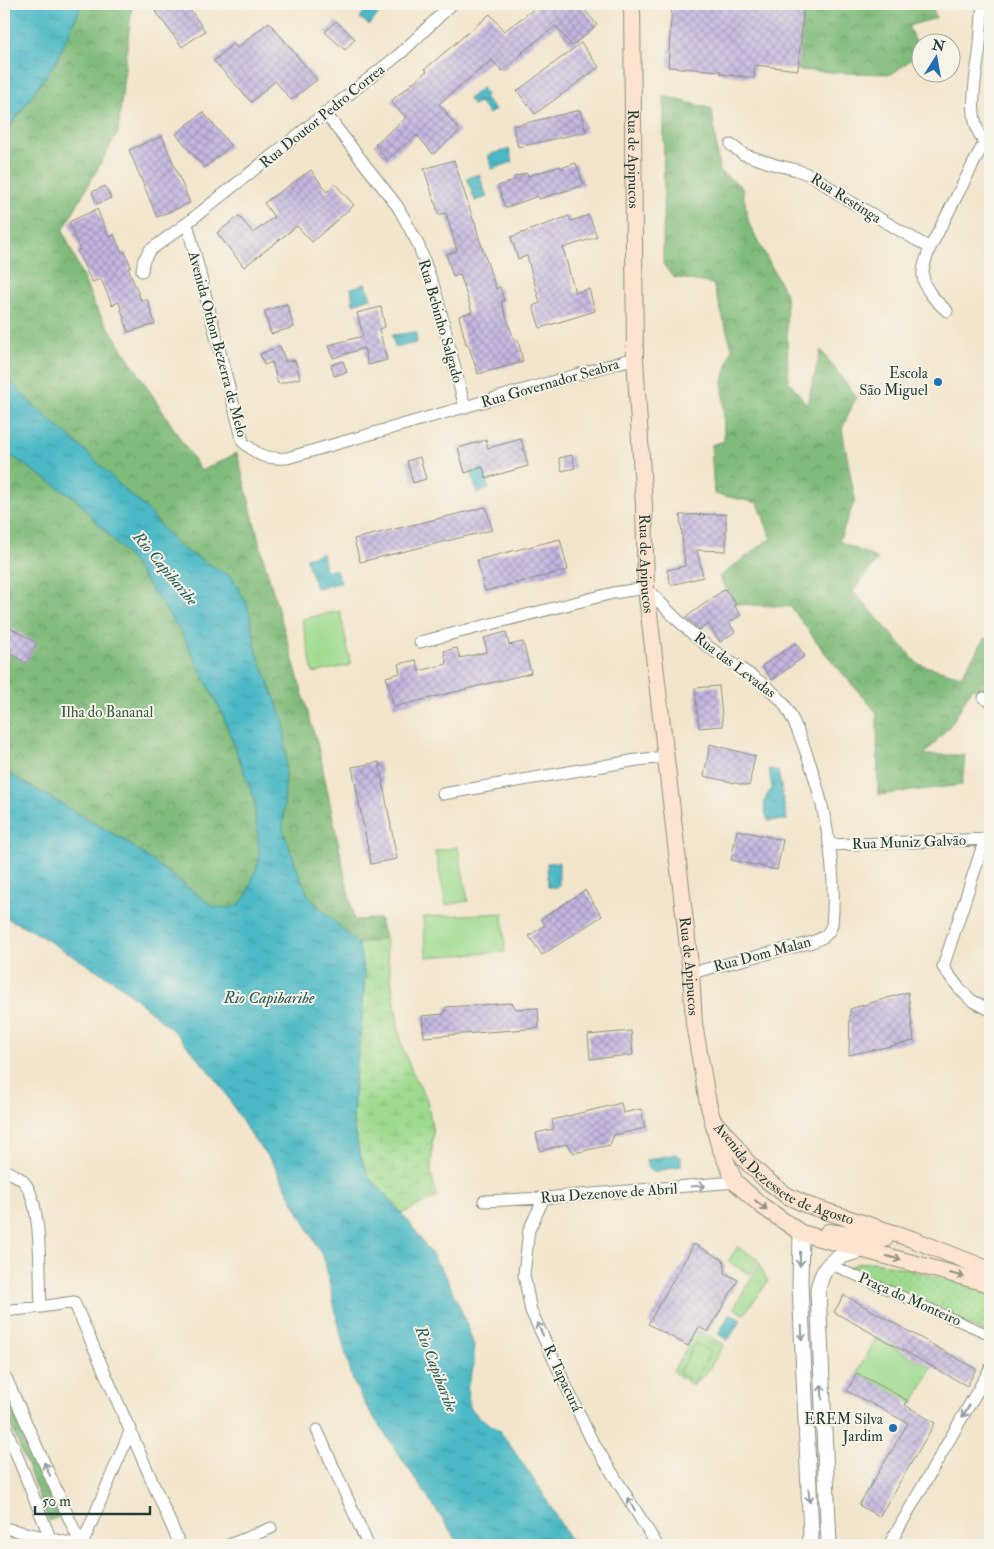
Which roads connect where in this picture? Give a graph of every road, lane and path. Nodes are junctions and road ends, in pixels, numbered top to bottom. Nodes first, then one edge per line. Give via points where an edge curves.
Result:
1 (452, 4) edge
2 (632, 4) edge
3 (982, 4) edge
4 (325, 113) junction
5 (731, 145) dead end
6 (987, 146) edge
7 (187, 223) junction
8 (930, 248) junction
9 (142, 271) dead end
10 (947, 311) dead end
11 (635, 358) junction
12 (465, 408) junction
13 (646, 588) junction
14 (420, 642) dead end
15 (665, 757) junction
16 (443, 794) dead end
17 (987, 839) edge
18 (828, 845) junction
19 (830, 931) joint
20 (691, 973) junction
21 (990, 1010) edge
22 (711, 1120) junction
23 (4, 1170) edge
24 (735, 1182) junction
25 (544, 1198) junction
26 (484, 1201) dead end
27 (801, 1233) junction
28 (912, 1239) junction
29 (865, 1250) junction
30 (829, 1264) junction
31 (990, 1270) edge
32 (990, 1284) edge
33 (41, 1307) junction
34 (4, 1311) edge
35 (990, 1335) edge
36 (990, 1369) edge
37 (4, 1376) edge
38 (4, 1423) edge
39 (131, 1429) junction
40 (317, 1430) dead end
41 (4, 1528) edge
42 (271, 1528) dead end
43 (52, 1542) edge
44 (235, 1544) edge
45 (81, 1545) edge
46 (180, 1545) edge
47 (368, 1545) edge
48 (657, 1545) edge
49 (810, 1545) edge
50 (829, 1545) edge
51 (889, 1545) edge

1 - 4 street, Rua Doutor Pedro Correa via 401,53
2 - 11 main road, Rua de Apipucos
3 - 6 street via 973,92 976,128
4 - 7 street, Rua Doutor Pedro Correa
4 - 12 street, Rua Bebinho Salgado via 398,207 418,244 436,293
5 - 8 street, Rua Restinga via 743,154 815,177 841,196
6 - 8 street
7 - 9 street, Rua Doutor Pedro Correa via 149,251 142,262
7 - 12 street, Avenida Othon Bezerra de Melo via 243,442 257,455 287,458
8 - 10 street via 923,275 925,285
11 - 12 street, Rua Governador Seabra
11 - 13 main road, Rua de Apipucos
13 - 14 street via 613,593
13 - 15 main road, Rua de Apipucos
13 - 18 street, Rua das Levadas via 701,641 782,700 801,739 812,773 822,805
15 - 16 street
15 - 20 main road, Rua de Apipucos
17 - 18 street, Rua Muniz Galvão
17 - 21 street via 943,967 971,1000
18 - 19 street, Rua das Levadas via 833,881
19 - 20 street, Rua Dom Malan via 825,937 809,942
20 - 22 main road, Rua de Apipucos via 694,1024
22 - 24 main road, Avenida Dezessete de Agosto
22 - 28 main road, Avenida Dezessete de Agosto via 747,1162 786,1195 807,1205
23 - 33 street via 24,1181 34,1202
25 -> 24 street, Rua Dezenove de Abril
24 -> 27 main road, Avenida Dezessete de Agosto
25 - 26 street, Rua Dezenove de Abril
48 -> 25 street, R. Tapacurá via 591,1439 531,1311 524,1275 527,1247 529,1230
27 - 28 main road via 820,1231 900,1242
27 - 29 main road, Avenida Dezessete de Agosto
27 -> 49 street
28 - 31 main road, Avenida Dezessete de Agosto
29 - 30 street via 845,1254
29 -> 32 main road, Avenida Dezessete de Agosto
30 - 35 street, Praça do Monteiro
50 -> 30 street via 818,1289
33 - 34 street
33 - 39 street via 74,1302
36 -> 51 street
45 -> 37 street
38 - 43 street
39 - 45 street
39 - 46 street
40 - 47 street
41 - 43 street
42 - 44 street
43 - 45 street

